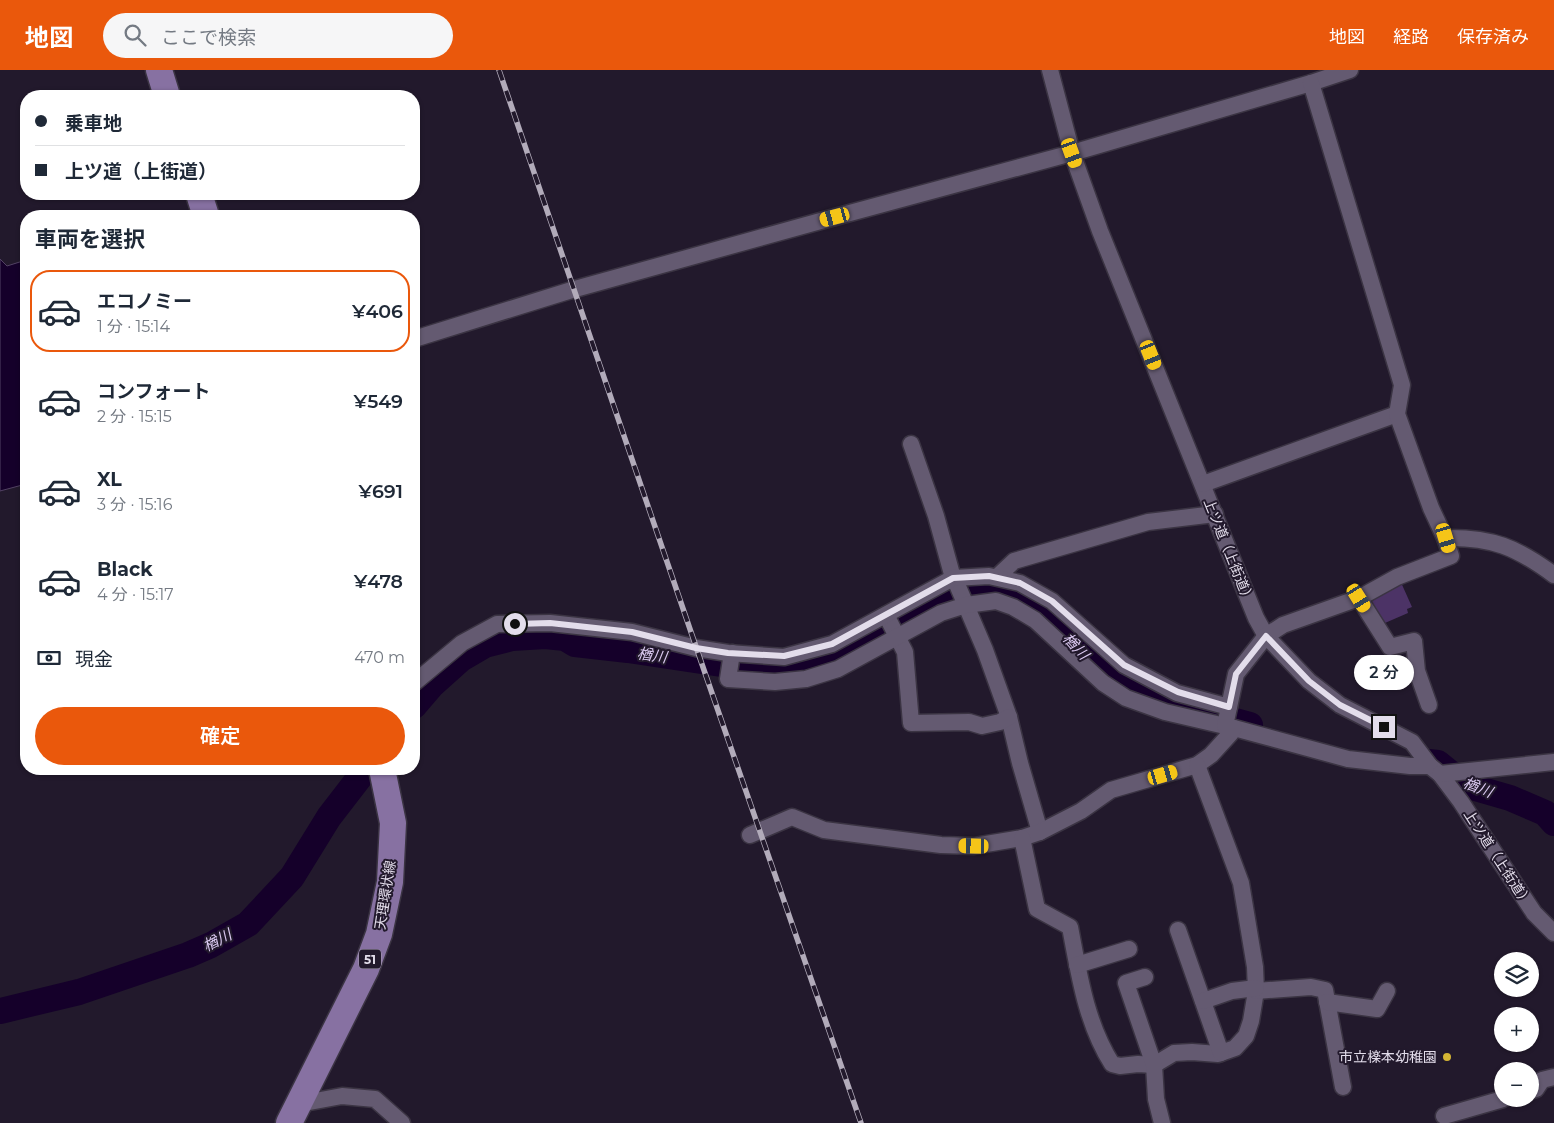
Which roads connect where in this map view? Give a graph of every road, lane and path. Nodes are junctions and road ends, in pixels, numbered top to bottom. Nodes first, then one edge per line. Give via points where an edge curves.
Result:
1 (159, 70) edge
2 (1050, 70) edge
3 (1350, 70) edge
4 (1311, 83) junction
5 (166, 90) edge
6 (1072, 153) junction
7 (420, 337) edge
8 (1397, 414) junction
9 (911, 444) dead end
10 (1203, 484) junction
11 (1214, 514) junction
12 (1446, 538) junction
13 (1554, 575) edge
14 (997, 577) junction
15 (954, 580) junction
16 (1359, 598) junction
17 (964, 603) junction
18 (886, 615) junction
19 (898, 636) junction
20 (1266, 636) junction
21 (732, 653) junction
22 (420, 678) edge
23 (1429, 705) dead end
24 (1009, 717) junction
25 (1228, 719) junction
26 (1554, 762) edge
27 (1197, 765) junction
28 (1435, 770) junction
29 (384, 775) edge
30 (1040, 832) junction
31 (750, 836) dead end
32 (1022, 838) junction
33 (1178, 930) dead end
34 (1554, 933) edge
35 (1129, 949) dead end
36 (1077, 965) junction
37 (1145, 977) dead end
38 (1256, 990) junction
39 (1387, 991) dead end
40 (1203, 1001) junction
41 (1327, 1002) junction
42 (1221, 1053) junction
43 (1154, 1065) junction
44 (1554, 1077) edge
45 (1539, 1084) edge
46 (1343, 1087) dead end
47 (1494, 1102) edge
48 (294, 1113) edge
49 (1444, 1116) dead end
50 (402, 1123) edge
51 (1162, 1123) edge

1 - 5 main road
2 - 6 street, 上ツ道（上街道）
3 - 4 street
4 - 6 street
4 - 8 street via 1402,385
6 - 7 street via 593,284
6 - 10 street, 上ツ道（上街道） via 1100,231
8 - 10 street
8 - 12 street via 1431,508
9 - 15 street
10 - 11 street, 上ツ道（上街道）
11 - 14 street via 1138,524 1014,561
11 - 20 street, 上ツ道（上街道）
12 - 13 street via 1472,537 1501,544 1534,560
12 - 16 street via 1451,556 1397,577
14 - 15 street
14 - 25 street via 1020,583 1052,601 1124,665
15 - 17 street
15 - 18 street
16 - 20 street via 1283,625
16 - 23 street via 1390,648 1414,641 1417,671
17 - 19 street
17 - 24 street
17 - 25 street via 996,601 1035,620 1103,683 1126,698 1165,712
18 - 19 street
18 - 21 street via 832,644 784,656
19 - 21 street via 838,669 791,681 728,679
19 - 24 street via 905,652 911,723 969,722 982,726
20 - 25 street via 1236,674
20 - 28 street, 上ツ道（上街道） via 1309,681 1340,705 1412,742
21 - 22 street via 696,648 632,632 550,623 497,624 462,643
24 - 30 street
25 - 27 street via 1232,733
25 - 28 street via 1348,759
26 - 28 street
27 - 30 street via 1111,790 1081,811
27 - 38 street via 1241,883
28 - 34 street, 上ツ道（上街道） via 1461,802 1534,913
29 - 48 main road, 天理環状線 / 51 via 393,824 390,882 379,934 366,969
30 - 32 street
31 - 32 street via 792,817 824,830 941,845 974,846
32 - 36 street via 1036,909 1070,927
33 - 40 street
35 - 36 street
36 - 43 street via 1091,1021 1112,1064
37 - 43 street via 1126,983
38 - 40 street via 1232,991
38 - 41 street via 1310,987 1325,990
38 - 42 street via 1246,1036 1234,1048
39 - 41 street via 1377,1009
40 - 42 street
41 - 46 street
42 - 43 street via 1174,1053
43 - 51 street via 1156,1099
44 - 45 street via 1542,1080
47 - 49 street
48 - 50 street via 342,1096 375,1099

